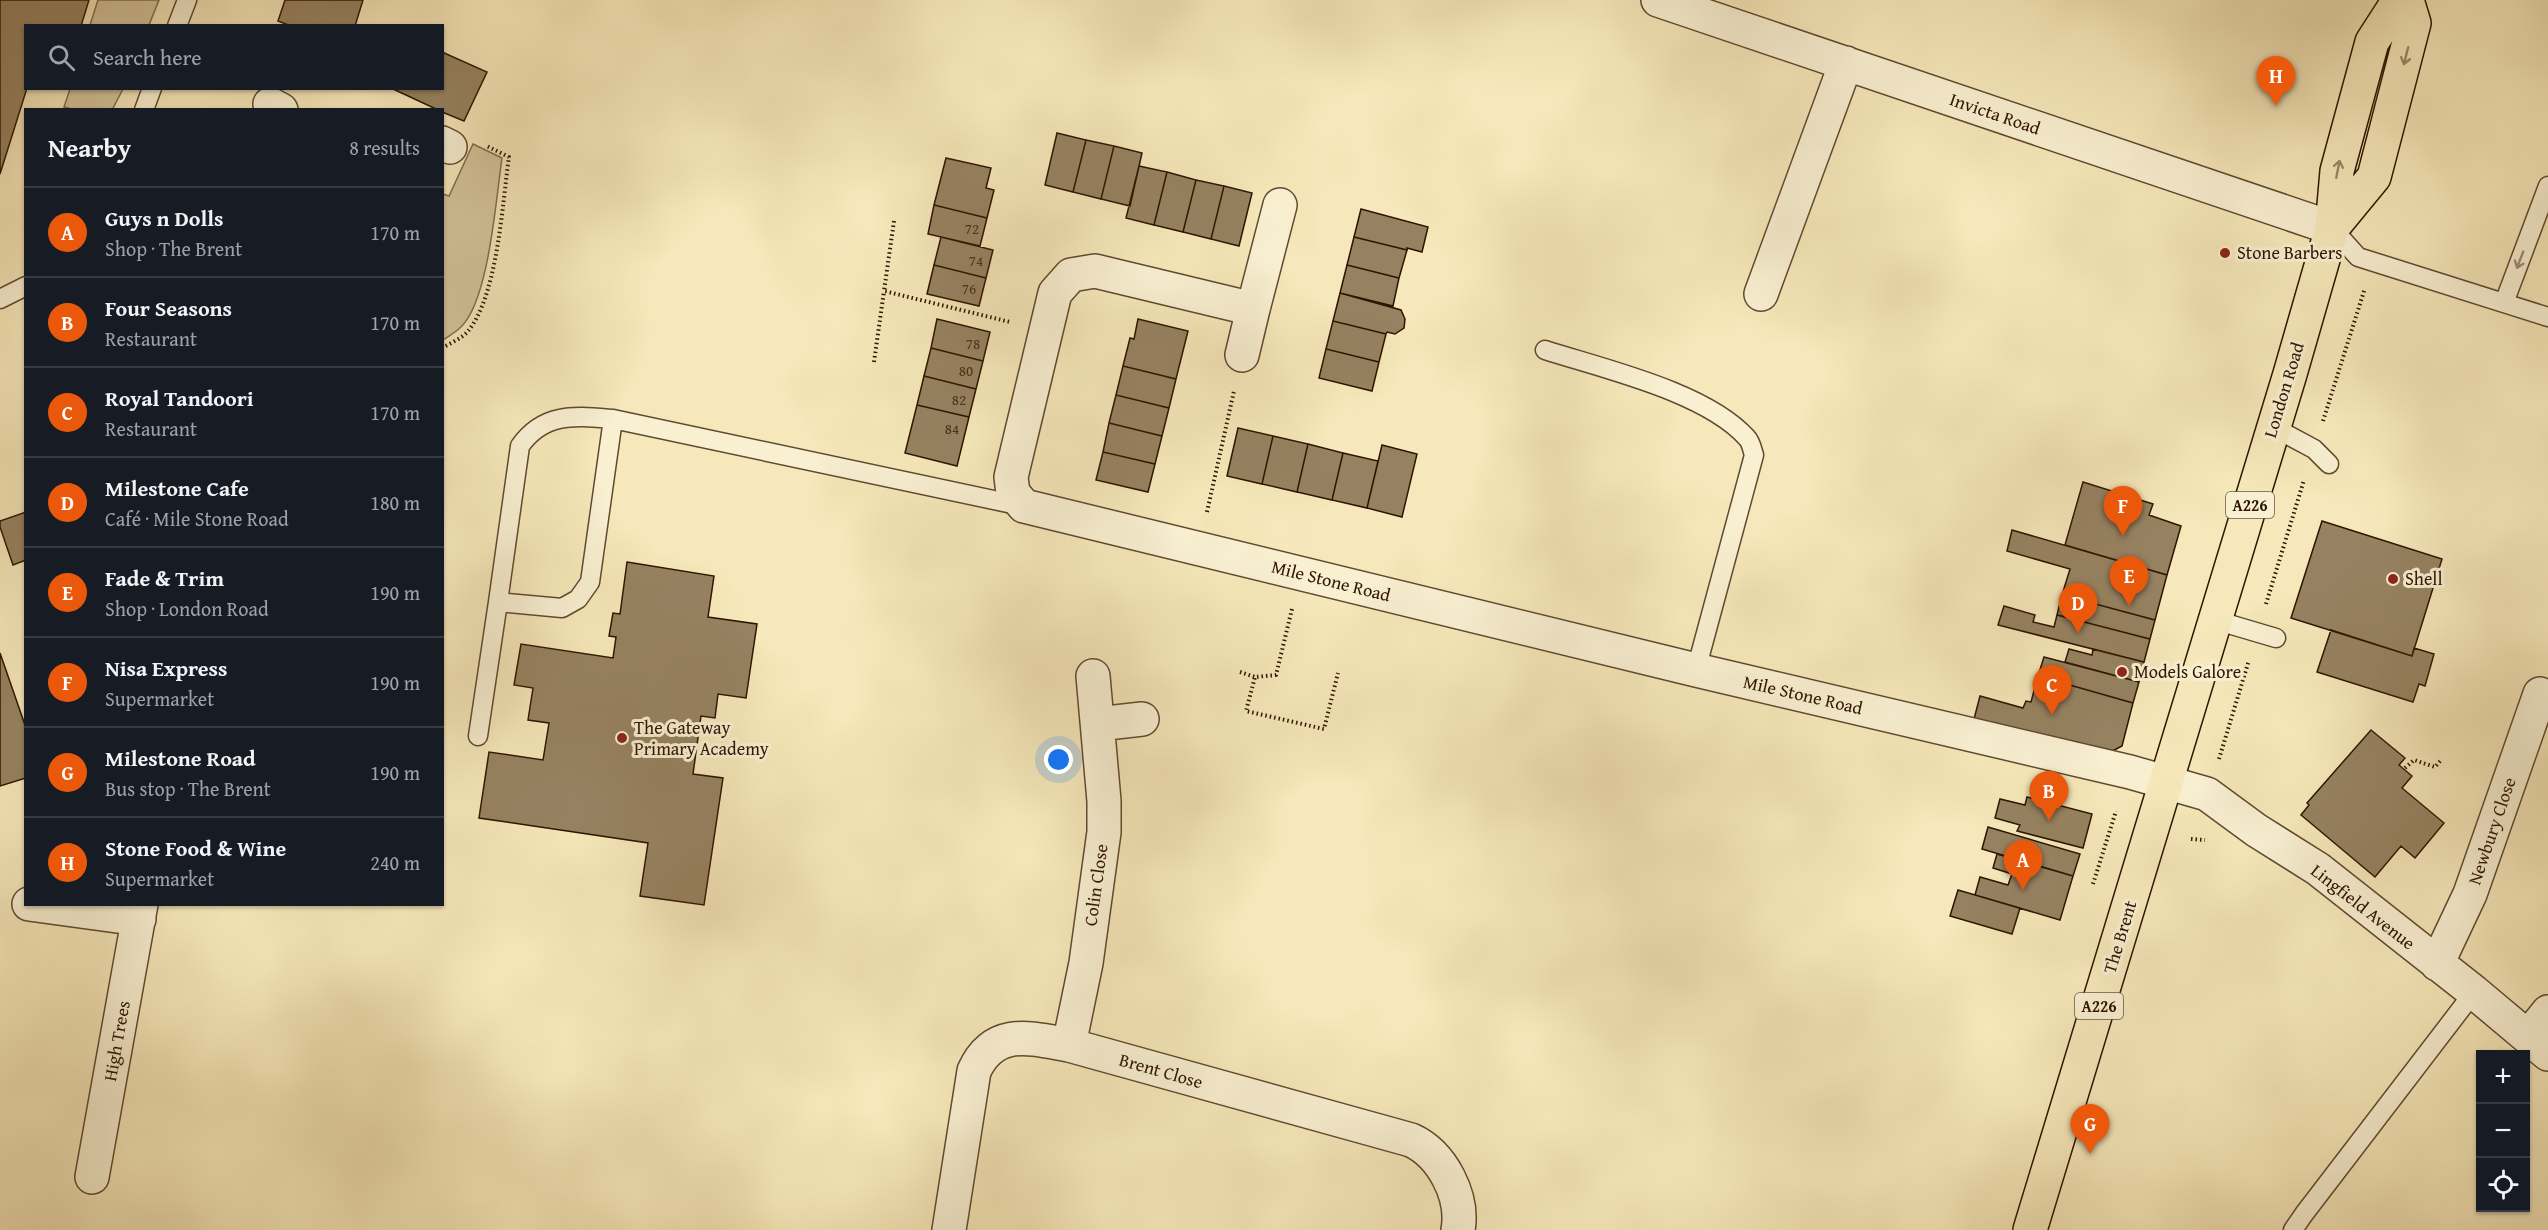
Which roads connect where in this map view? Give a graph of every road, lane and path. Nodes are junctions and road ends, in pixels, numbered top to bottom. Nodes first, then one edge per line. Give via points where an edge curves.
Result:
1 (187, 0) edge
2 (1658, 0) edge
3 (2398, 0) edge
4 (2407, 0) edge
5 (178, 24) edge
6 (1846, 63) junction
7 (151, 90) edge
8 (145, 108) edge
9 (446, 145) edge
10 (2548, 186) edge
11 (1280, 205) dead end
12 (894, 221) dead end
13 (2332, 228) junction
14 (2373, 262) junction
15 (24, 287) edge
16 (884, 291) junction
17 (1761, 294) dead end
18 (0, 299) edge
19 (2504, 303) junction
20 (1253, 309) junction
21 (2548, 317) edge
22 (1046, 331) junction
23 (444, 347) edge
24 (1545, 350) dead end
25 (1242, 355) joint
26 (874, 362) dead end
27 (613, 419) junction
28 (2273, 427) junction
29 (2314, 449) junction
30 (2329, 464) dead end
31 (1024, 506) junction
32 (1198, 549) junction
33 (1295, 598) dead end
34 (498, 602) junction
35 (2215, 620) junction
36 (2257, 632) junction
37 (2276, 638) dead end
38 (1280, 660) junction
39 (1287, 661) dead end
40 (1696, 670) junction
41 (1240, 672) dead end
42 (1338, 673) dead end
43 (1093, 676) dead end
44 (1255, 677) junction
45 (2540, 694) dead end
46 (1142, 719) dead end
47 (1098, 724) junction
48 (478, 736) dead end
49 (2442, 759) dead end
50 (2218, 765) dead end
51 (2405, 768) dead end
52 (2166, 782) junction
53 (2119, 800) dead end
54 (2090, 895) dead end
55 (0, 901) edge
56 (24, 904) edge
57 (55, 906) edge
58 (140, 912) edge
59 (2437, 964) junction
60 (2474, 992) junction
61 (2541, 1034) edge
62 (1069, 1045) junction
63 (92, 1177) dead end
64 (949, 1230) edge
65 (1458, 1230) edge
66 (2030, 1230) edge
67 (2294, 1230) edge

1 - 5 lane
2 - 6 street, Invicta Road
13 -> 3 main road, London Road / A226 via 2337,171 2372,42
4 -> 13 main road via 2414,23 2374,177
6 - 13 street, Invicta Road
6 - 17 street
7 - 8 lane
9 - 23 path via 473,139 509,157 491,279 482,308 468,332
10 -> 19 lane
11 - 20 street
12 - 16 path
13 - 14 lane via 2358,257
13 - 28 main road, London Road / A226
14 - 19 lane
14 - 29 path
15 - 18 lane
16 - 22 path
16 - 26 path
19 - 21 lane
20 - 22 street via 1095,271 1071,275 1055,293
20 - 25 street
22 - 31 street via 1011,477 1013,493
24 - 40 lane via 1672,392 1723,417 1749,440 1754,455
25 - 32 path
27 - 31 lane
27 - 34 lane via 568,417 546,422 520,446
27 - 34 lane via 590,582 578,599 562,608
28 - 29 lane
28 - 35 main road, London Road / A226
29 - 30 lane
29 - 36 path
31 - 32 street, Mile Stone Road
32 - 40 street, Mile Stone Road
33 - 38 path
34 - 48 lane
35 - 36 lane
35 - 52 main road, London Road / A226
36 - 37 lane
36 - 50 path
38 - 39 path
38 - 44 path via 1276,675
40 - 52 street, Mile Stone Road
41 - 44 path
42 - 44 path via 1324,729 1246,711
43 - 47 street, Colin Close
45 - 59 street, Newbury Close via 2470,894
46 - 47 street
47 - 62 street, Colin Close via 1104,832 1086,963
49 - 51 path via 2435,767 2414,760
52 - 59 street, Lingfield Avenue via 2207,794 2318,869
52 - 66 main road, The Brent / A226
53 - 54 path
55 - 56 street
57 - 58 street
58 - 63 street, High Trees
59 - 60 street, Lingfield Avenue
60 - 61 street, Lingfield Avenue
60 - 67 lane
62 - 64 street, Brent Close via 1010,1039 983,1054 970,1083
62 - 65 street, Brent Close via 1412,1140 1434,1156 1448,1178 1458,1204

